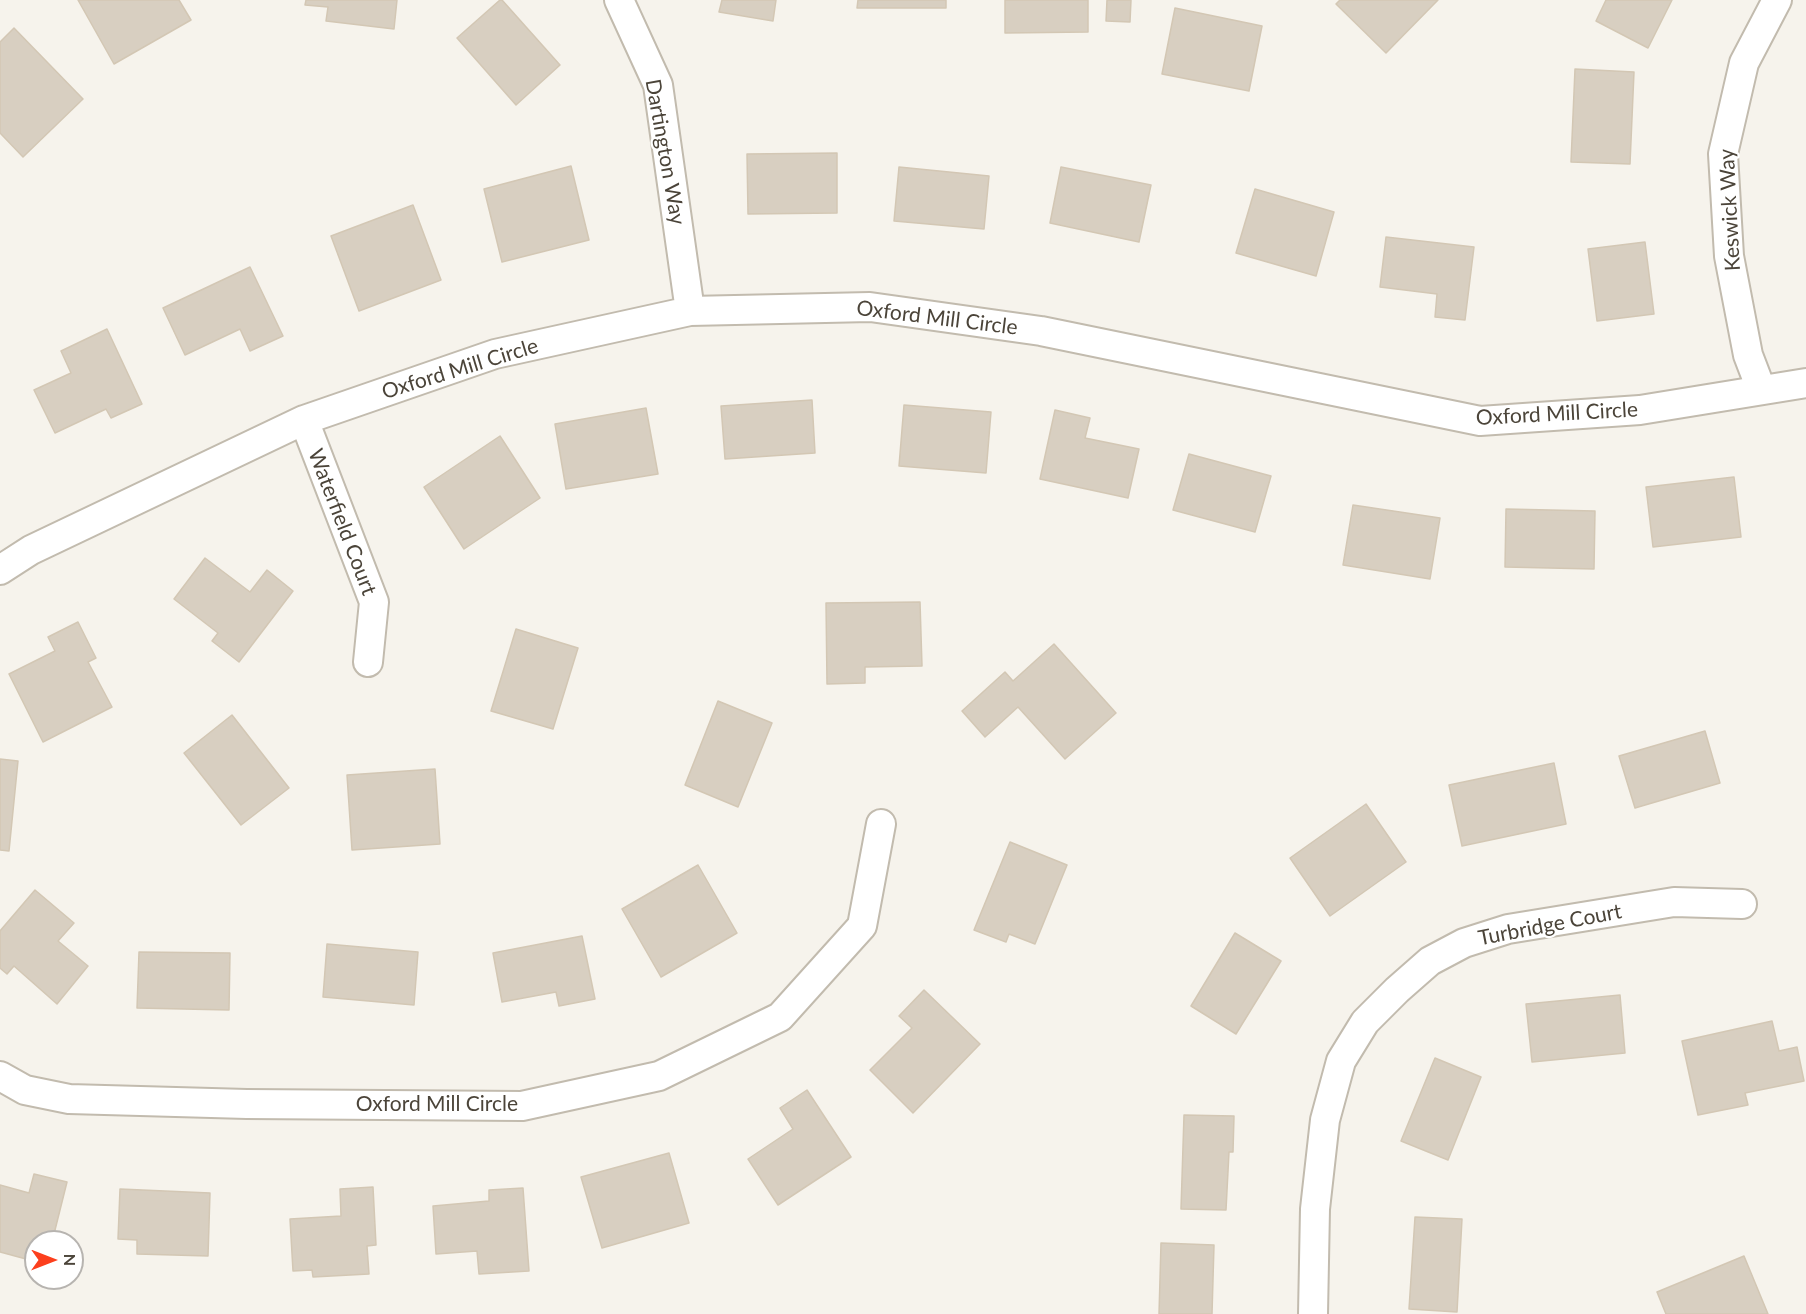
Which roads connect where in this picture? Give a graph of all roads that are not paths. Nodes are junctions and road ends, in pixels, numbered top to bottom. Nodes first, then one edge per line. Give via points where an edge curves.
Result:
1 (619, 0) edge
2 (1777, 0) edge
3 (690, 311) junction
4 (1806, 383) edge
5 (1761, 389) junction
6 (304, 420) junction
7 (0, 570) edge
8 (368, 662) dead end
9 (881, 824) dead end
10 (1742, 904) dead end
11 (0, 1076) edge
12 (1312, 1314) edge

1 - 3 street, Dartington Way via 658,85
2 - 5 street, Keswick Way via 1744,63 1722,154 1729,256 1748,355
3 - 5 street, Oxford Mill Circle via 882,308 1041,331 1480,421 1640,410
3 - 6 street, Oxford Mill Circle via 495,354
4 - 5 street, Oxford Mill Circle
6 - 7 street, Oxford Mill Circle via 31,550
6 - 8 street, Waterfield Court via 374,602
9 - 11 street, Oxford Mill Circle via 862,926 780,1017 659,1076 522,1106 69,1099 25,1090
10 - 12 street, Turbridge Court via 1674,903 1508,929 1464,943 1430,961 1397,990 1365,1022 1341,1061 1325,1120 1315,1209

